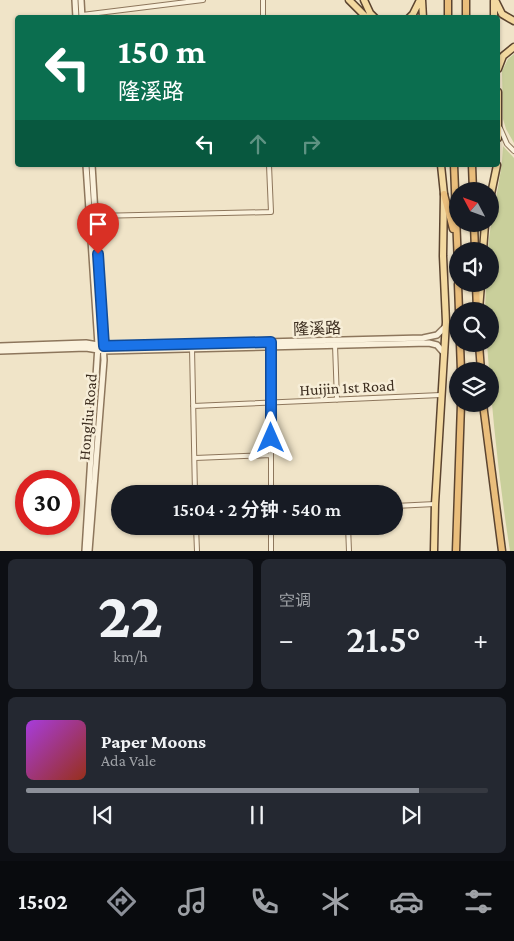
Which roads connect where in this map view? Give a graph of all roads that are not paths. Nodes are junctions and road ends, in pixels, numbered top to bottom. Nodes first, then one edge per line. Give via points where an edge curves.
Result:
1 (75, 0) edge
2 (81, 0) edge
3 (148, 0) edge
4 (203, 0) edge
5 (263, 0) edge
6 (349, 0) edge
7 (364, 0) edge
8 (421, 0) edge
9 (448, 0) edge
10 (466, 0) edge
11 (494, 0) edge
12 (149, 5) junction
13 (76, 15) edge
14 (82, 15) edge
15 (88, 15) edge
16 (264, 15) edge
17 (364, 15) edge
18 (372, 15) edge
19 (411, 15) edge
20 (424, 15) edge
21 (448, 15) edge
22 (466, 15) edge
23 (494, 15) edge
24 (514, 21) edge
25 (514, 47) edge
26 (500, 63) edge
27 (500, 127) edge
28 (514, 152) edge
29 (86, 167) edge
30 (92, 167) edge
31 (269, 167) edge
32 (442, 167) edge
33 (454, 167) edge
34 (472, 167) edge
35 (497, 167) edge
36 (473, 182) edge
37 (494, 182) edge
38 (444, 194) junction
39 (96, 216) junction
40 (457, 242) joint
41 (446, 322) junction
42 (271, 344) junction
43 (335, 344) junction
44 (0, 346) edge
45 (98, 348) junction
46 (192, 348) junction
47 (104, 349) junction
48 (0, 351) edge
49 (444, 353) junction
50 (441, 395) junction
51 (337, 400) junction
52 (271, 403) junction
53 (193, 406) junction
54 (461, 412) edge
55 (484, 412) edge
56 (271, 455) junction
57 (194, 458) junction
58 (195, 485) edge
59 (271, 485) edge
60 (435, 504) junction
61 (403, 506) edge
62 (196, 535) edge
63 (271, 535) edge
64 (348, 535) edge
65 (434, 550) edge
66 (85, 551) edge
67 (89, 551) edge
68 (197, 551) edge
69 (272, 551) edge
70 (349, 551) edge
71 (456, 551) edge
72 (502, 551) edge

1 - 13 street
2 - 14 street
3 - 12 street
4 - 12 street
5 - 16 street
6 - 17 main road
7 - 18 main road
8 - 19 main road
8 - 20 main road
9 - 21 highway
10 - 22 highway
11 - 23 main road
11 - 24 main road via 502,14
12 - 15 street
25 - 26 main road
27 - 28 street
29 - 45 street, Hongliu Road
30 - 39 street, Hongliu Road
31 - 39 street via 271,212
32 - 38 main road
33 - 40 highway
34 - 36 highway
35 - 37 main road
38 - 40 highway
38 - 41 main road
39 - 47 street, Hongliu Road
41 - 42 street, 隆溪路 via 442,332 432,337
41 - 49 main road
42 - 43 street, 隆溪路
42 - 46 street, 隆溪路
42 - 47 street, 隆溪路
42 - 52 street
43 - 49 street, 隆溪路 via 430,342
43 - 51 street
44 - 45 street, 隆溪路 via 86,343
45 - 47 street, 隆溪路
45 - 48 street, 隆溪路
45 - 66 street, Hongliu Road
46 - 47 street, 隆溪路
46 - 53 street
47 - 67 street, Hongliu Road
49 - 50 main road
50 - 51 street, Huijin 1st Road
50 - 60 main road
51 - 52 street, Huijin 1st Road
52 - 53 street, Huijin 1st Road
52 - 56 street
53 - 57 street
54 - 71 highway
55 - 72 highway
56 - 57 street
56 - 59 street
57 - 58 street
60 - 61 street
60 - 65 main road
62 - 68 street
63 - 69 street
64 - 70 street

